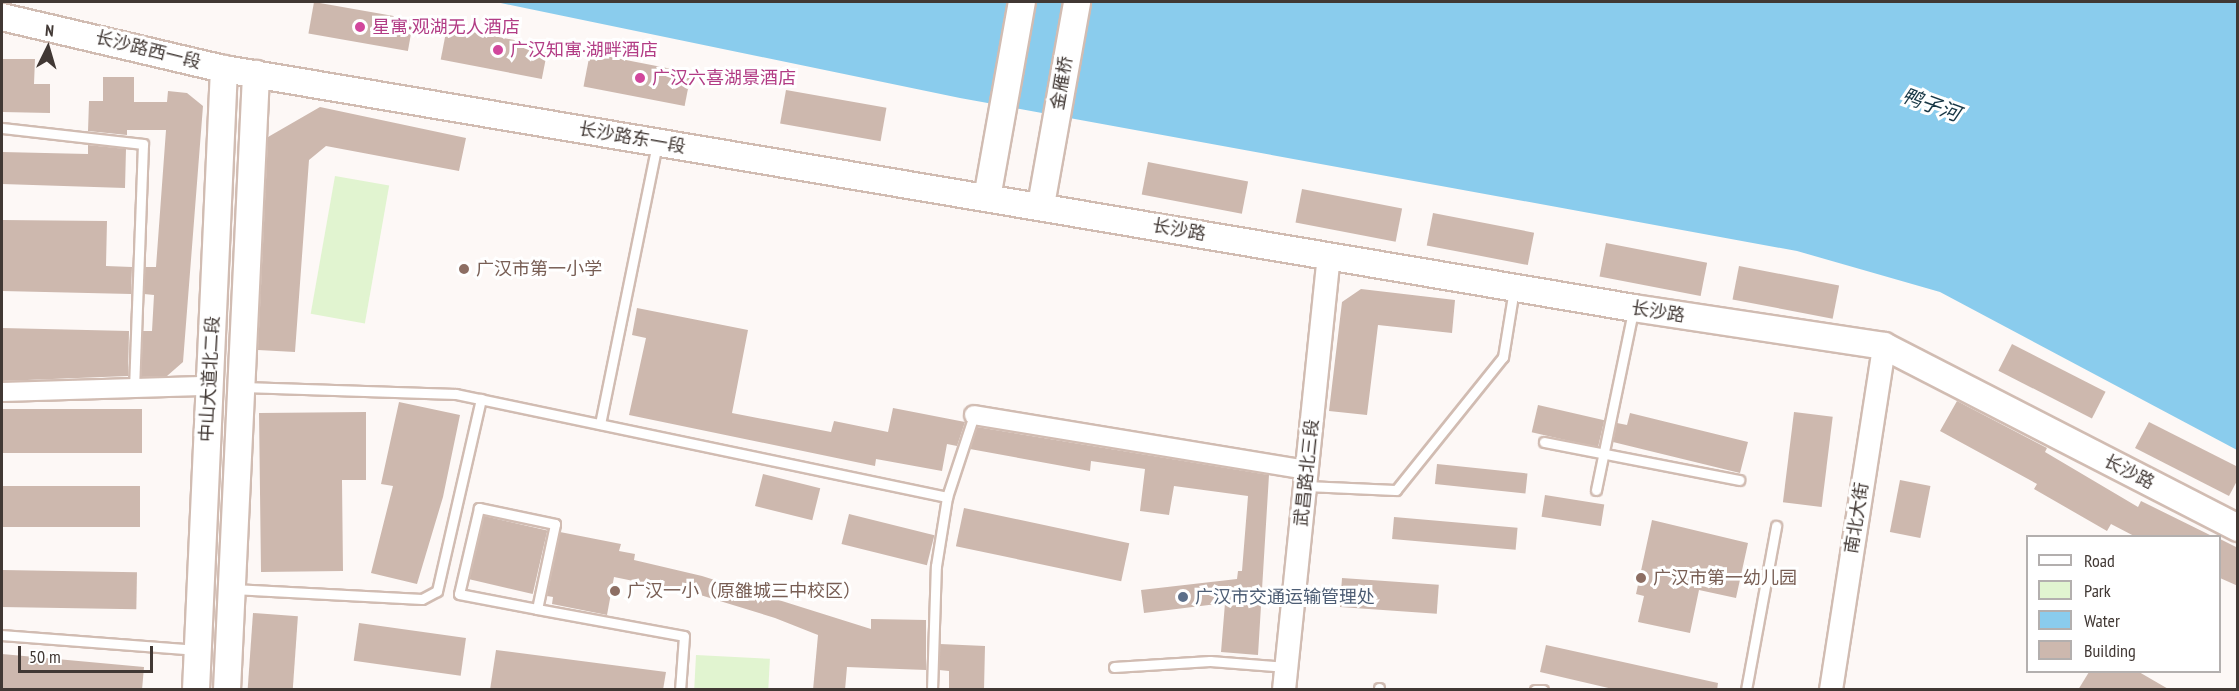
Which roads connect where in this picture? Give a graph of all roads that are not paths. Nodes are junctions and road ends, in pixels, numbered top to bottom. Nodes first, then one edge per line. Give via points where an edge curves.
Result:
1 (1022, 2) edge
2 (1077, 2) edge
3 (2, 17) edge
4 (224, 69) junction
5 (256, 74) junction
6 (2, 128) edge
7 (658, 142) junction
8 (987, 198) junction
9 (1041, 205) junction
10 (1329, 256) junction
11 (1514, 288) junction
12 (1634, 308) junction
13 (1884, 346) junction
14 (210, 386) junction
15 (240, 387) junction
16 (134, 388) junction
17 (2, 392) edge
18 (481, 399) junction
19 (974, 415) joint
20 (600, 424) junction
21 (1544, 442) dead end
22 (1603, 453) junction
23 (1306, 478) junction
24 (1739, 480) dead end
25 (1596, 490) dead end
26 (947, 497) junction
27 (1776, 526) dead end
28 (2238, 528) edge
29 (231, 589) junction
30 (537, 609) junction
31 (2, 635) edge
32 (198, 650) junction
33 (1114, 667) dead end
34 (1287, 667) junction
35 (196, 690) edge
36 (227, 690) edge
37 (680, 690) edge
38 (932, 690) edge
39 (1284, 690) edge
40 (1535, 690) edge
41 (1543, 690) edge
42 (1746, 690) edge
43 (1831, 690) edge

1 - 8 main road
2 - 9 main road, 金雁桥
3 - 4 main road, 长沙路西一段
4 - 5 main road, 长沙路东一段
4 - 14 main road, 中山大道北二段
5 - 7 main road, 长沙路东一段
5 - 15 main road, 中山大道北二段
6 - 16 lane via 143,144
7 - 8 main road, 长沙路东一段
7 - 20 lane
8 - 9 main road, 长沙路东一段
9 - 10 main road, 长沙路
10 - 11 main road, 长沙路
10 - 23 street, 武昌路北三段
11 - 12 main road, 长沙路
11 - 23 lane via 1503,357 1396,490
12 - 13 main road, 长沙路
12 - 22 lane
13 - 28 main road, 长沙路
13 - 43 street, 南北大街
14 - 16 street
14 - 32 main road, 中山大道北二段
15 - 18 lane via 456,394
15 - 29 main road, 中山大道北二段
16 - 17 street
18 - 20 lane
18 - 29 lane via 437,591 422,599
19 - 23 street
19 - 26 lane
20 - 26 lane
21 - 22 lane
22 - 24 lane
22 - 25 lane
23 - 34 street, 武昌路北三段
26 - 38 lane via 936,566
27 - 42 lane
29 - 36 main road, 中山大道北二段
30 - 30 lane via 459,594 479,508 555,524
30 - 37 lane via 684,636
31 - 32 lane
32 - 35 main road, 中山大道北二段
33 - 34 lane via 1210,661
34 - 39 street, 武昌路北三段
40 - 41 lane

